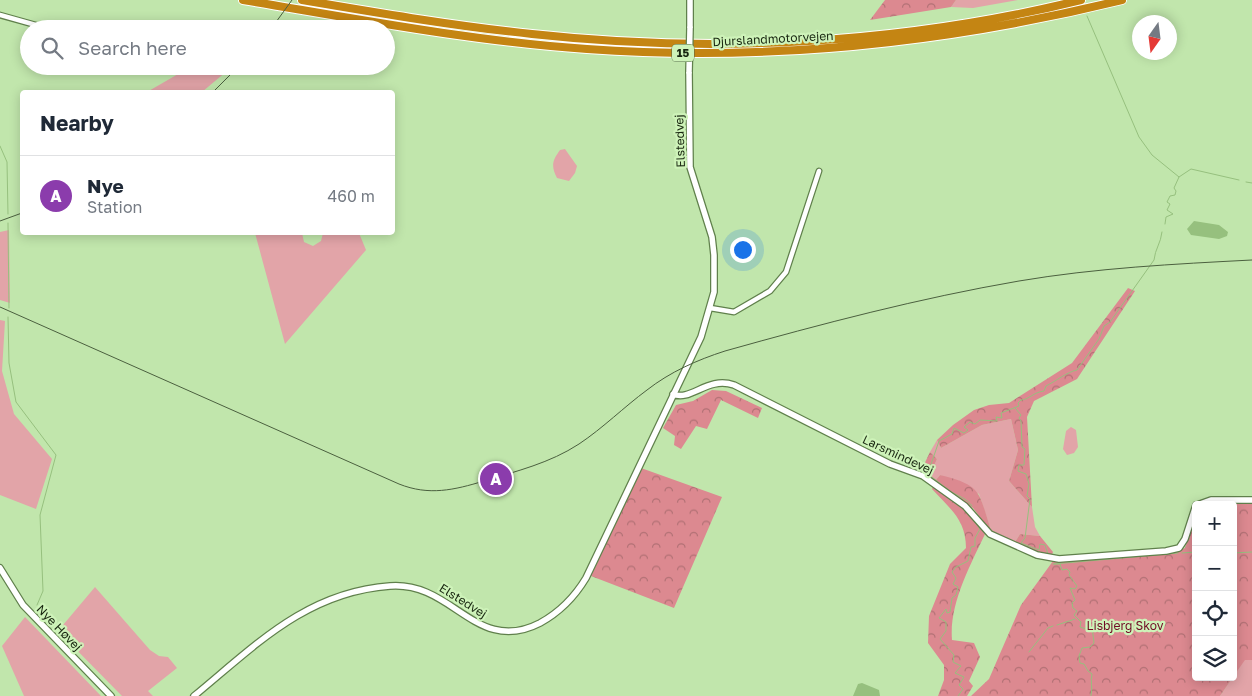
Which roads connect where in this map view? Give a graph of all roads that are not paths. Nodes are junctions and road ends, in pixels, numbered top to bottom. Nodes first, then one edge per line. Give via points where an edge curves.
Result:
1 (243, 0) edge
2 (302, 0) edge
3 (690, 0) edge
4 (1081, 0) edge
5 (1122, 0) edge
6 (0, 15) edge
7 (365, 20) edge
8 (20, 21) edge
9 (395, 25) edge
10 (819, 171) dead end
11 (710, 308) junction
12 (674, 394) junction
13 (1252, 500) edge
14 (1208, 501) edge
15 (1192, 516) edge
16 (0, 568) edge
17 (111, 696) edge
18 (194, 696) edge

1 - 7 highway, Djurslandmotorvejen / 15
2 - 4 highway, Djurslandmotorvejen / 15 via 533,34 629,42 719,43 809,40 916,29
3 - 11 street, Elstedvej, bridge via 690,167 712,237 714,292
5 - 9 highway, Djurslandmotorvejen / 15 via 1028,22 919,39 808,50 709,54 629,52 532,44
6 - 8 street
10 - 11 street via 790,262 776,286 734,312
11 - 12 street, Elstedvej
12 - 15 street, Larsmindevej via 689,394 718,382 734,386 890,464 923,476 966,506 990,534 1049,558 1179,548
12 - 18 street, Elstedvej via 586,578 564,607 552,616 516,632 496,631 480,625 426,590 402,585 375,588 308,609 264,636
13 - 14 street, Larsmindevej
16 - 17 street, Nye Høvej via 23,605

